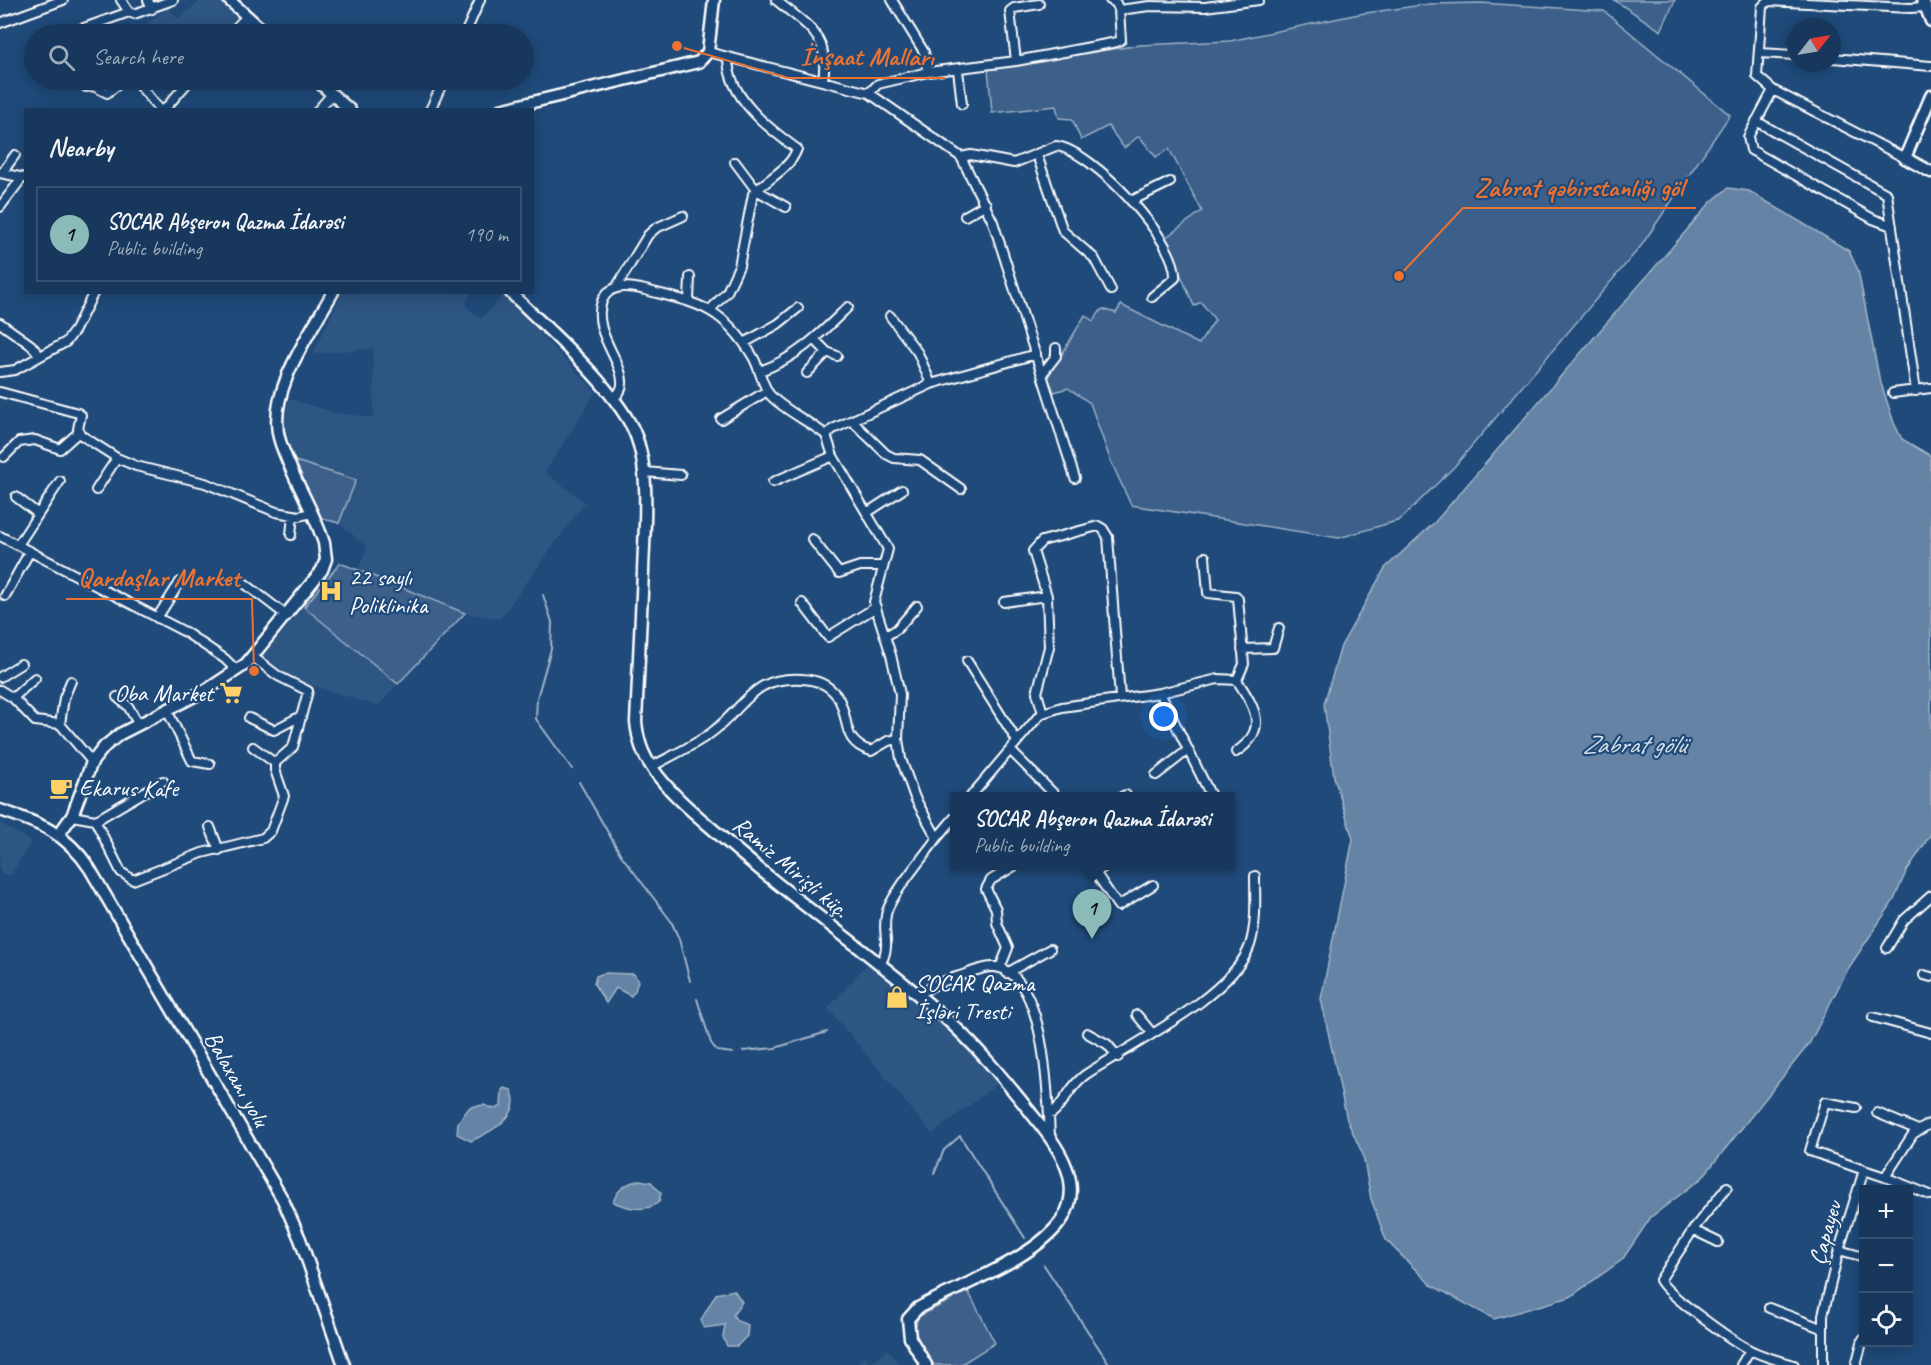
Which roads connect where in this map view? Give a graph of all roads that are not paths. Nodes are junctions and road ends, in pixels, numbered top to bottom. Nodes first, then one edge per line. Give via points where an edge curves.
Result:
1 (63, 0) edge
2 (121, 0) edge
3 (148, 0) edge
4 (173, 0) edge
5 (480, 0) edge
6 (714, 0) edge
7 (776, 0) edge
8 (892, 0) edge
9 (1110, 0) edge
10 (1258, 0) edge
11 (234, 2) edge
12 (1924, 3) edge
13 (1040, 4) dead end
14 (152, 9) junction
15 (1119, 10) junction
16 (129, 12) junction
17 (247, 16) junction
18 (1931, 21) edge
19 (0, 23) edge
20 (95, 24) edge
21 (239, 24) edge
22 (256, 24) edge
23 (469, 24) edge
24 (708, 52) junction
25 (1759, 53) junction
26 (1787, 55) edge
27 (728, 59) junction
28 (1841, 59) edge
29 (1016, 61) junction
30 (1931, 66) edge
31 (958, 70) junction
32 (928, 72) junction
33 (823, 80) junction
34 (144, 90) edge
35 (181, 90) edge
36 (327, 90) edge
37 (439, 90) edge
38 (1773, 90) junction
39 (869, 93) junction
40 (332, 94) junction
41 (1931, 96) edge
42 (962, 104) dead end
43 (160, 108) edge
44 (164, 108) edge
45 (320, 108) edge
46 (348, 108) edge
47 (431, 108) edge
48 (508, 108) edge
49 (1756, 121) junction
50 (15, 154) dead end
51 (1037, 156) junction
52 (961, 157) junction
53 (1905, 158) junction
54 (735, 162) dead end
55 (1931, 172) edge
56 (1, 173) edge
57 (24, 178) edge
58 (1170, 182) dead end
59 (756, 190) junction
60 (1131, 201) junction
61 (986, 204) junction
62 (0, 207) edge
63 (786, 207) dead end
64 (683, 216) dead end
65 (965, 216) dead end
66 (1892, 226) junction
67 (690, 277) dead end
68 (617, 286) junction
69 (1111, 290) dead end
70 (93, 294) edge
71 (332, 294) edge
72 (512, 294) edge
73 (1152, 297) dead end
74 (689, 300) junction
75 (849, 307) dead end
76 (798, 308) dead end
77 (710, 310) junction
78 (890, 316) dead end
79 (0, 323) edge
80 (814, 339) junction
81 (744, 342) junction
82 (1056, 348) dead end
83 (827, 352) junction
84 (1036, 354) junction
85 (40, 356) junction
86 (837, 356) dead end
87 (760, 371) junction
88 (0, 372) edge
89 (807, 373) dead end
90 (1042, 374) junction
91 (931, 384) junction
92 (1931, 388) edge
93 (767, 391) junction
94 (1916, 391) junction
95 (0, 392) edge
96 (1893, 393) dead end
97 (613, 399) junction
98 (721, 419) dead end
99 (852, 422) junction
100 (79, 432) junction
101 (826, 435) junction
102 (833, 456) junction
103 (4, 457) dead end
104 (117, 458) junction
105 (644, 472) junction
106 (681, 475) dead end
107 (1075, 478) dead end
108 (60, 481) dead end
109 (772, 482) dead end
110 (961, 489) dead end
111 (96, 490) dead end
112 (902, 490) dead end
113 (16, 497) dead end
114 (868, 512) junction
115 (37, 513) junction
116 (312, 513) junction
117 (293, 516) junction
118 (291, 535) dead end
119 (0, 536) edge
120 (812, 539) dead end
121 (18, 545) junction
122 (30, 551) junction
123 (1205, 557) dead end
124 (883, 566) junction
125 (180, 582) dead end
126 (244, 583) dead end
127 (5, 596) dead end
128 (1047, 596) junction
129 (1004, 602) dead end
130 (802, 603) dead end
131 (917, 606) dead end
132 (876, 607) junction
133 (287, 616) junction
134 (157, 618) junction
135 (1279, 628) dead end
136 (886, 636) junction
137 (1242, 649) junction
138 (253, 657) junction
139 (967, 661) dead end
140 (21, 664) dead end
141 (237, 671) junction
142 (0, 677) edge
143 (35, 678) dead end
144 (1237, 680) junction
145 (71, 681) dead end
146 (0, 690) edge
147 (1160, 693) junction
148 (117, 697) dead end
149 (13, 698) junction
150 (1120, 698) junction
151 (167, 710) junction
152 (1043, 712) junction
153 (299, 717) junction
154 (249, 718) dead end
155 (60, 724) junction
156 (139, 724) junction
157 (898, 739) junction
158 (1017, 741) junction
159 (253, 747) dead end
160 (1010, 750) junction
161 (1188, 750) junction
162 (1236, 752) dead end
163 (92, 762) junction
164 (275, 763) junction
165 (210, 764) dead end
166 (651, 767) junction
167 (1156, 774) dead end
168 (163, 781) dead end
169 (974, 792) edge
170 (1052, 792) edge
171 (1209, 792) edge
172 (0, 810) edge
173 (72, 816) junction
174 (95, 820) junction
175 (950, 823) edge
176 (210, 827) dead end
177 (58, 834) junction
178 (938, 838) junction
179 (219, 850) junction
180 (1007, 870) edge
181 (1099, 870) edge
182 (1255, 876) dead end
183 (1153, 885) dead end
184 (1931, 896) edge
185 (1887, 948) dead end
186 (1050, 949) dead end
187 (880, 965) junction
188 (1003, 970) junction
189 (920, 996) junction
190 (1137, 1015) dead end
191 (1873, 1017) dead end
192 (1087, 1033) dead end
193 (1152, 1033) junction
194 (1931, 1033) edge
195 (1118, 1057) junction
196 (1856, 1108) dead end
197 (1877, 1113) dead end
198 (1049, 1115) junction
199 (1931, 1123) edge
200 (1918, 1130) junction
201 (1050, 1137) junction
202 (1864, 1170) junction
203 (1885, 1177) junction
204 (1727, 1187) dead end
205 (1930, 1195) edge
206 (1692, 1230) junction
207 (1718, 1242) dead end
208 (1839, 1250) junction
209 (1859, 1256) edge
210 (1769, 1308) dead end
211 (1821, 1328) junction
212 (1861, 1347) edge
213 (1750, 1350) junction
214 (344, 1365) edge
215 (926, 1365) edge
216 (1741, 1365) edge
217 (1794, 1365) edge
218 (1823, 1365) edge
219 (1856, 1365) edge

1 - 19 street
2 - 16 street
3 - 14 street
4 - 14 street
5 - 23 street
6 - 24 street
7 - 33 street via 812,31 823,47
8 - 32 street via 924,52
9 - 15 street
10 - 15 street via 1205,7
11 - 17 street
12 - 18 street
12 - 25 street via 1910,8 1768,1 1762,7
13 - 29 street via 1010,11
14 - 16 street
15 - 29 street via 1123,33 1117,42
16 - 20 street
17 - 21 street
17 - 22 street
24 - 27 street
24 - 48 street via 693,64
25 - 26 street
25 - 38 street via 1757,76
27 - 33 street
27 - 59 street via 732,80 752,111 797,149 794,158 778,174
28 - 30 street
29 - 31 street
31 - 32 street
31 - 42 street
32 - 39 street via 878,84
33 - 39 street
34 - 43 street
35 - 44 street
36 - 40 street
37 - 47 street
38 - 49 street
38 - 53 street
39 - 52 street
40 - 45 street
40 - 46 street
41 - 53 street
49 - 66 street via 1887,194
49 - 66 street via 1748,137 1751,150
50 - 56 street
51 - 52 street via 1014,163 971,155
51 - 60 street via 1056,146 1070,150
51 - 69 street via 1063,231 1094,258
52 - 61 street
53 - 55 street
54 - 59 street
56 - 57 street
57 - 62 street
58 - 60 street
59 - 63 street
59 - 77 street via 739,266 727,292
60 - 73 street via 1160,238 1176,271 1171,283
61 - 65 street
61 - 84 street
64 - 68 street via 648,235
66 - 94 street
67 - 74 street
68 - 74 street
68 - 97 street via 605,296 600,308 604,337 622,382
70 - 85 street via 66,342
71 - 116 street via 286,380 277,417 283,449
72 - 97 street, Ramiz Mirişli küç.
74 - 77 street
75 - 80 street
76 - 81 street
77 - 81 street via 730,324
78 - 91 street via 918,353
79 - 85 street
80 - 83 street
80 - 87 street via 789,359
81 - 87 street
82 - 90 street via 1056,356
83 - 86 street
83 - 89 street
84 - 90 street
84 - 91 street
85 - 88 street via 15,370
87 - 93 street
90 - 107 street
91 - 99 street
92 - 94 street
93 - 98 street
93 - 101 street
94 - 96 street
95 - 100 street via 78,413
97 - 105 street, Ramiz Mirişli küç. via 636,435
99 - 101 street
99 - 110 street via 886,454 920,460
100 - 103 street via 60,449 35,440 19,442
100 - 104 street
101 - 102 street
102 - 109 street
102 - 114 street
104 - 111 street
104 - 117 street via 148,470 206,483
105 - 106 street
105 - 166 street, Ramiz Mirişli küç. via 636,722 640,745
108 - 115 street
112 - 114 street
113 - 115 street
114 - 124 street via 888,549
115 - 121 street
116 - 117 street
116 - 133 street via 324,543 325,565
117 - 118 street
119 - 121 street
120 - 124 street via 839,573 860,566
121 - 122 street
122 - 127 street
122 - 134 street
123 - 137 street via 1208,593 1238,599
124 - 132 street via 874,595
125 - 134 street
126 - 133 street
128 - 129 street
128 - 150 street via 1033,550 1042,541 1098,526 1103,529 1108,537
128 - 152 street via 1049,647 1037,693
130 - 132 street via 828,637
131 - 136 street
132 - 136 street
133 - 138 street
134 - 141 street via 198,640
135 - 137 street via 1272,648
136 - 157 street via 900,694
137 - 144 street via 1244,663
138 - 141 street
138 - 153 street via 308,691
139 - 158 street
140 - 142 street
141 - 151 street
143 - 149 street
144 - 147 street via 1218,679
144 - 162 street via 1258,720 1250,741
145 - 155 street
146 - 149 street
147 - 150 street
147 - 161 street
148 - 156 street
149 - 155 street via 39,723
150 - 152 street
151 - 156 street
151 - 165 street via 189,759
152 - 158 street
153 - 154 street via 274,730
153 - 164 street via 293,747
155 - 163 street
156 - 163 street via 111,740
157 - 166 street via 871,751 863,748 848,733 845,711 831,690 814,680 780,679 767,682 710,734
157 - 178 street via 907,779
158 - 160 street
159 - 164 street
160 - 169 street
160 - 170 street
161 - 167 street
161 - 171 street
163 - 173 street
164 - 179 street via 284,796 271,831 256,841
166 - 187 street, Ramiz Mirişli küç. via 744,857
168 - 174 street
172 - 177 street
173 - 174 street
173 - 177 street
174 - 179 street via 121,872 133,880
175 - 178 street
176 - 179 street
177 - 214 street, Balaxanı yolu via 76,849 90,869 283,1200
178 - 187 street via 888,910 887,950
180 - 188 street via 991,880 986,890 1008,948
181 - 183 street via 1095,872 1118,906
182 - 193 street via 1253,931 1244,956 1216,988
184 - 185 street via 1904,920
186 - 188 street
187 - 189 street, Ramiz Mirişli küç.
188 - 189 street via 984,967 933,986
188 - 198 street via 1024,990 1038,1019
189 - 201 street, Ramiz Mirişli küç. via 981,1052
190 - 193 street
191 - 194 street
192 - 195 street via 1107,1044
193 - 195 street
195 - 198 street via 1075,1083
196 - 202 street via 1825,1102 1810,1151
197 - 200 street
198 - 201 street
199 - 200 street
200 - 203 street
201 - 215 street, Ramiz Mirişli küç. via 1064,1158 1070,1177 1065,1213 1052,1232 1029,1250 912,1314 906,1327
202 - 203 street
202 - 208 street, Çapayev
203 - 205 street
204 - 206 street
206 - 207 street
206 - 213 street via 1659,1280
208 - 209 street
208 - 211 street, Çapayev
210 - 211 street
211 - 218 street, Çapayev
212 - 219 street
213 - 216 street
213 - 217 street

